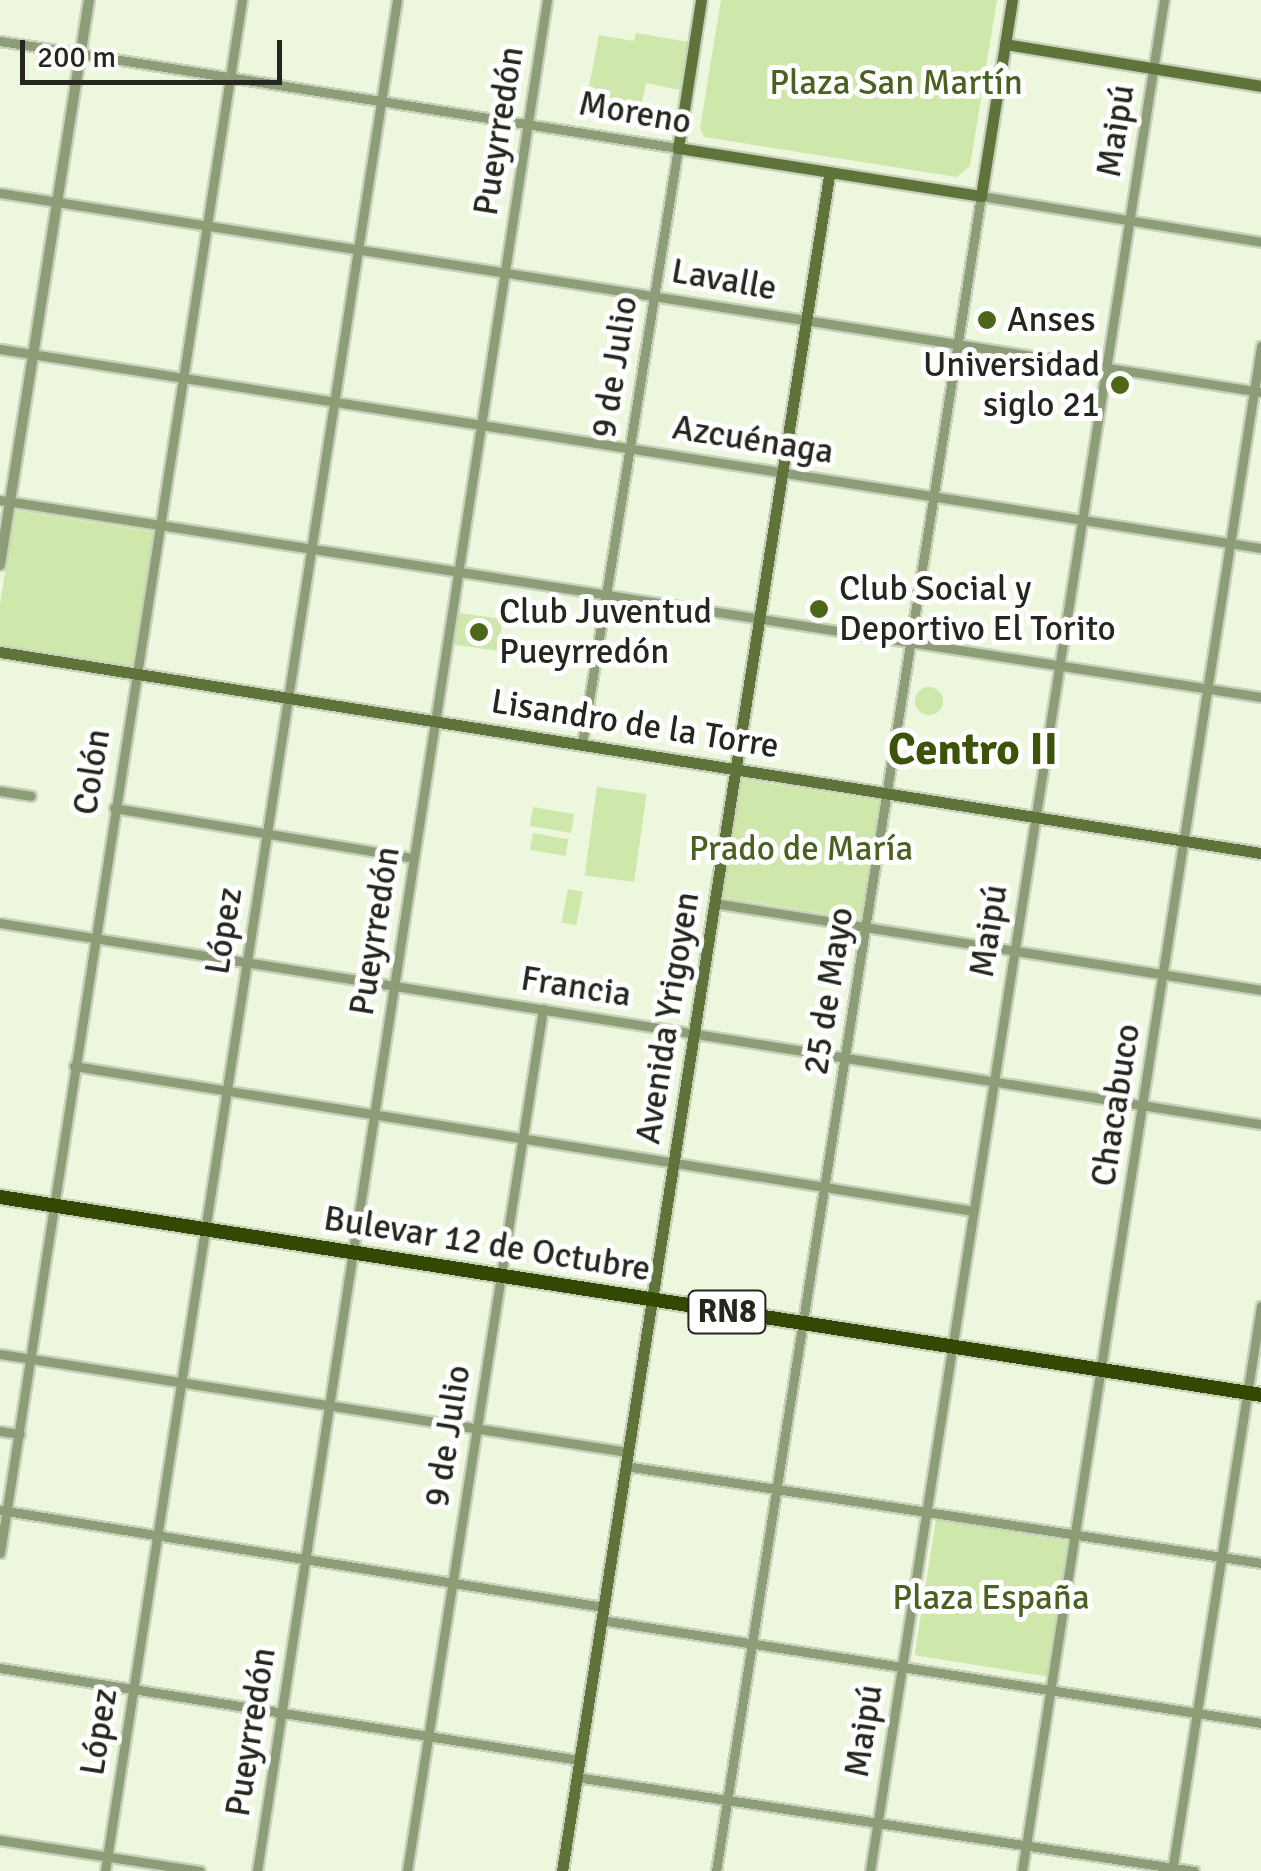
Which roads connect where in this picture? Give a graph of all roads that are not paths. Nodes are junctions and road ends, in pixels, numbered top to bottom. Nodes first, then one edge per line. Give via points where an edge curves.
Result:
1 (89, 0) edge
2 (242, 0) edge
3 (397, 0) edge
4 (547, 0) edge
5 (700, 0) edge
6 (1012, 0) edge
7 (1164, 0) edge
8 (0, 42) edge
9 (1005, 44) junction
10 (80, 54) junction
11 (1153, 69) junction
12 (230, 75) junction
13 (1261, 86) edge
14 (381, 100) junction
15 (528, 123) junction
16 (678, 148) junction
17 (830, 175) junction
18 (0, 193) edge
19 (981, 196) junction
20 (57, 202) junction
21 (1130, 220) junction
22 (206, 224) junction
23 (1261, 242) edge
24 (358, 249) junction
25 (505, 272) junction
26 (654, 296) junction
27 (804, 322) junction
28 (957, 346) junction
29 (1261, 346) edge
30 (0, 349) edge
31 (33, 354) junction
32 (1106, 368) junction
33 (182, 376) junction
34 (1257, 391) edge
35 (334, 402) junction
36 (482, 424) junction
37 (630, 448) junction
38 (780, 472) junction
39 (935, 495) junction
40 (5, 501) edge
41 (1082, 520) junction
42 (159, 523) junction
43 (1232, 543) junction
44 (311, 548) junction
45 (1261, 548) edge
46 (0, 565) edge
47 (459, 571) junction
48 (606, 594) junction
49 (758, 620) junction
50 (911, 643) junction
51 (0, 652) edge
52 (1060, 664) junction
53 (136, 672) junction
54 (1208, 689) junction
55 (288, 697) junction
56 (1261, 698) edge
57 (436, 720) junction
58 (582, 744) junction
59 (736, 769) junction
60 (0, 790) edge
61 (888, 793) junction
62 (32, 796) dead end
63 (114, 808) junction
64 (1035, 818) junction
65 (266, 834) junction
66 (1185, 840) junction
67 (1261, 853) edge
68 (414, 858) junction
69 (714, 903) junction
70 (0, 924) edge
71 (867, 929) junction
72 (94, 937) junction
73 (1014, 951) junction
74 (246, 963) junction
75 (1164, 975) junction
76 (394, 986) junction
77 (1261, 990) edge
78 (543, 1010) junction
79 (693, 1033) junction
80 (846, 1057) junction
81 (74, 1066) junction
82 (994, 1080) junction
83 (226, 1091) junction
84 (1144, 1104) junction
85 (374, 1115) junction
86 (1261, 1124) edge
87 (522, 1137) junction
88 (672, 1162) junction
89 (824, 1187) junction
90 (0, 1197) edge
91 (54, 1205) junction
92 (972, 1211) junction
93 (205, 1230) junction
94 (353, 1254) junction
95 (500, 1276) junction
96 (651, 1300) junction
97 (1261, 1306) edge
98 (803, 1324) junction
99 (952, 1347) junction
100 (0, 1354) edge
101 (32, 1358) junction
102 (1102, 1370) junction
103 (180, 1382) junction
104 (1254, 1394) edge
105 (328, 1404) junction
106 (477, 1427) junction
107 (0, 1432) edge
108 (20, 1434) junction
109 (628, 1452) junction
110 (625, 1466) junction
111 (777, 1489) junction
112 (3, 1511) edge
113 (926, 1513) junction
114 (158, 1533) junction
115 (1074, 1535) junction
116 (0, 1553) edge
117 (1221, 1556) junction
118 (306, 1560) junction
119 (1261, 1563) edge
120 (452, 1584) junction
121 (602, 1613) junction
122 (753, 1642) junction
123 (902, 1664) junction
124 (0, 1668) edge
125 (133, 1690) junction
126 (1050, 1690) junction
127 (282, 1713) junction
128 (1195, 1713) junction
129 (1261, 1723) edge
130 (428, 1736) junction
131 (579, 1760) junction
132 (576, 1776) junction
133 (728, 1798) junction
134 (878, 1820) junction
135 (0, 1840) edge
136 (1026, 1846) junction
137 (107, 1855) junction
138 (1173, 1870) edge
139 (105, 1871) edge
140 (200, 1871) edge
141 (257, 1871) edge
142 (408, 1871) edge
143 (562, 1871) edge
144 (716, 1871) edge
145 (870, 1871) edge
146 (1022, 1871) edge
147 (1194, 1871) edge

1 - 10 street
2 - 12 street, Colón
3 - 14 street, López
4 - 15 street, Pueyrredón
5 - 16 main road, 9 de Julio
6 - 9 main road, 25 de Mayo
7 - 11 street, Maipú
8 - 10 street, Moreno
9 - 11 main road
9 - 19 main road, 25 de Mayo
10 - 12 street, Moreno
10 - 20 street
11 - 13 main road
11 - 21 street, Maipú
12 - 14 street, Moreno
12 - 22 street, Colón
14 - 15 street, Moreno
14 - 24 street, López
15 - 16 street, Moreno
15 - 25 street, Pueyrredón
16 - 17 main road, Moreno
16 - 26 street, 9 de Julio
17 - 19 main road, Moreno
17 - 27 main road, Avenida Yrigoyen
18 - 20 street, Lavalle
19 - 21 street, Moreno
19 - 28 street, 25 de Mayo
20 - 22 street, Lavalle
20 - 31 street
21 - 23 street, Moreno
21 - 32 street, Maipú
22 - 24 street, Lavalle
22 - 33 street, Colón
24 - 25 street, Lavalle
24 - 35 street, López
25 - 26 street, Lavalle
25 - 36 street, Pueyrredón
26 - 27 street, Lavalle
26 - 37 street, 9 de Julio
27 - 28 street, Lavalle
27 - 38 main road, Avenida Yrigoyen
28 - 32 street, Lavalle
28 - 39 street, 25 de Mayo
29 - 34 street, Chacabuco
30 - 31 street, Azcuénaga
31 - 33 street, Azcuénaga
31 - 40 street
32 - 34 street, Lavalle
32 - 41 street, Maipú
33 - 35 street, Azcuénaga
33 - 42 street, Colón
34 - 43 street, Chacabuco
35 - 36 street, Azcuénaga
35 - 44 street, López
36 - 37 street, Azcuénaga
36 - 47 street, Pueyrredón
37 - 38 street, Azcuénaga
37 - 48 street, 9 de Julio
38 - 39 street, Azcuénaga
38 - 49 main road, Avenida Yrigoyen
39 - 41 street, Azcuénaga
39 - 50 street, 25 de Mayo
40 - 42 street
40 - 46 street
41 - 43 street, Azcuénaga
41 - 52 street, Maipú
42 - 44 street
42 - 53 street, Colón
43 - 45 street, Azcuénaga
43 - 54 street, Chacabuco
44 - 47 street
44 - 55 street, López
47 - 48 street
47 - 57 street, Pueyrredón
48 - 49 street
48 - 58 street, 9 de Julio
49 - 50 street
49 - 59 main road, Avenida Yrigoyen
50 - 52 street
50 - 61 street, 25 de Mayo
51 - 53 main road, Lisandro de la Torre
52 - 54 street
52 - 64 street, Maipú
53 - 55 main road, Lisandro de la Torre
53 - 63 street, Colón
54 - 56 street
54 - 66 street, Chacabuco
55 - 57 main road, Lisandro de la Torre
55 - 65 street, López
57 - 58 main road, Lisandro de la Torre
57 - 68 street, Pueyrredón
58 - 59 main road, Lisandro de la Torre
59 - 61 main road, Lisandro de la Torre
59 - 69 main road, Avenida Yrigoyen
60 - 62 street
61 - 64 main road, Lisandro de la Torre
61 - 71 street, 25 de Mayo
63 - 65 street
63 - 72 street, Colón
64 - 66 main road, Lisandro de la Torre
64 - 73 street, Maipú
65 - 68 street
65 - 74 street, López
66 - 67 main road, Lisandro de la Torre
66 - 75 street, Chacabuco
68 - 76 street, Pueyrredón
69 - 71 street
69 - 79 main road, Avenida Yrigoyen
70 - 72 street, Francia
71 - 73 street
71 - 80 street, 25 de Mayo
72 - 74 street, Francia
72 - 81 street, Colón
73 - 75 street
73 - 82 street, Maipú
74 - 76 street, Francia
74 - 83 street, López
75 - 77 street
75 - 84 street, Chacabuco
76 - 78 street, Francia
76 - 85 street, Pueyrredón
78 - 79 street, Francia
78 - 87 street, 9 de Julio
79 - 80 street, Francia
79 - 88 main road, Avenida Yrigoyen
80 - 82 street, Francia
80 - 89 street, 25 de Mayo
81 - 83 street
81 - 91 street, Colón
82 - 84 street, Francia
82 - 92 street, Maipú
83 - 85 street
83 - 93 street, López
84 - 86 street, Francia
84 - 102 street, Chacabuco
85 - 87 street
85 - 94 street, Pueyrredón
87 - 88 street
87 - 95 street, 9 de Julio
88 - 89 street
88 - 96 main road, Avenida Yrigoyen
89 - 92 street
89 - 98 street, 25 de Mayo
90 - 91 highway, Bulevar 12 de Octubre / RN8
91 - 93 highway, Bulevar 12 de Octubre / RN8
91 - 101 street, Colón
92 - 99 street, Maipú
93 - 94 highway, Bulevar 12 de Octubre / RN8
93 - 103 street, López
94 - 95 highway, Bulevar 12 de Octubre / RN8
94 - 105 street, Pueyrredón
95 - 96 highway, Bulevar 12 de Octubre / RN8
95 - 106 street, 9 de Julio
96 - 98 highway, Bulevar 12 de Octubre / RN8
96 - 109 main road, Avenida Yrigoyen
97 - 104 street
98 - 99 highway, Bulevar 12 de Octubre / RN8
98 - 111 street, 25 de Mayo
99 - 102 highway, Bulevar 12 de Octubre / RN8
99 - 113 street, Maipú
100 - 101 street
101 - 103 street
101 - 108 street, Colón
102 - 104 highway, Bulevar 12 de Octubre / RN8
102 - 115 street, Chacabuco
103 - 105 street
103 - 114 street, López
104 - 117 street
105 - 106 street
105 - 118 street, Pueyrredón
106 - 109 street
106 - 120 street, 9 de Julio
107 - 108 street
108 - 112 street, Colón
109 - 110 main road, Avenida Yrigoyen
110 - 111 street
110 - 121 main road, Avenida Yrigoyen
111 - 113 street
111 - 122 street, 25 de Mayo
112 - 114 street
112 - 116 street, Colón
113 - 115 street
113 - 123 street, Maipú
114 - 118 street
114 - 125 street, López
115 - 117 street
115 - 126 street, Chacabuco
117 - 119 street
117 - 128 street
118 - 120 street
118 - 127 street, Pueyrredón
120 - 121 street
120 - 130 street, 9 de Julio
121 - 122 street
121 - 131 main road, Avenida Yrigoyen
122 - 123 street
122 - 133 street, 25 de Mayo
123 - 126 street
123 - 134 street, Maipú
124 - 125 street
125 - 127 street
125 - 137 street, López
126 - 128 street
126 - 136 street, Chacabuco
127 - 130 street
127 - 141 street, Pueyrredón
128 - 129 street
128 - 138 street
130 - 131 street
130 - 142 street, 9 de Julio
131 - 132 main road, Avenida Yrigoyen
132 - 133 street
132 - 143 main road, Avenida Yrigoyen
133 - 134 street
133 - 144 street, 25 de Mayo
134 - 136 street
134 - 145 street, Maipú
135 - 137 street
136 - 138 street
136 - 146 street, Chacabuco
137 - 139 street, López
137 - 140 street
138 - 147 street

